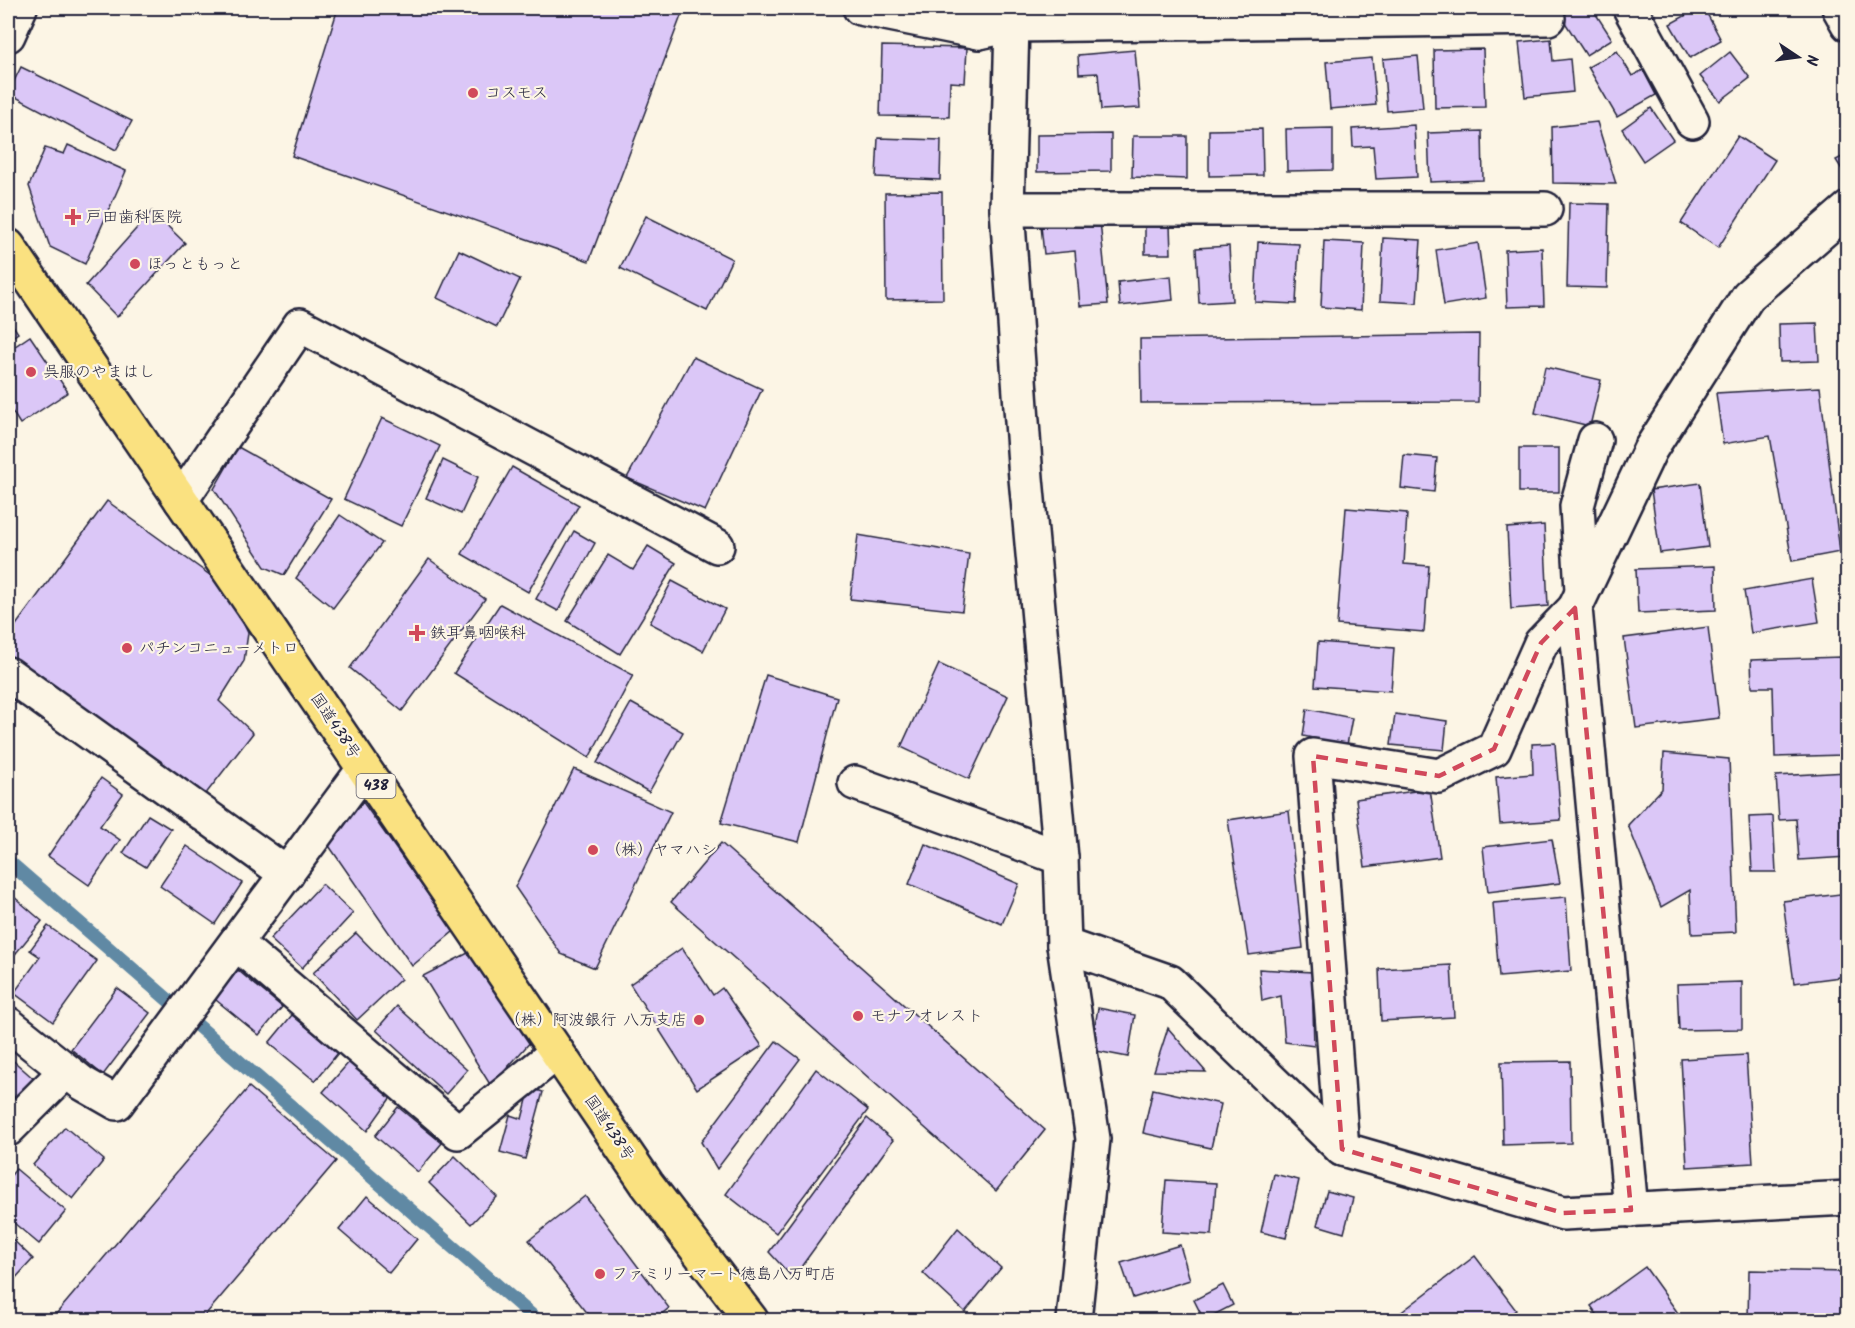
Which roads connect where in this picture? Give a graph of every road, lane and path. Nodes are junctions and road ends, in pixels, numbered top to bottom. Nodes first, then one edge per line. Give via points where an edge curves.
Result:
1 (20, 8) edge
2 (860, 8) edge
3 (1630, 8) edge
4 (1839, 8) edge
5 (1548, 18) dead end
6 (992, 22) edge
7 (1848, 24) edge
8 (8, 35) edge
9 (1692, 121) dead end
10 (1007, 209) junction
11 (1545, 209) dead end
12 (1847, 216) edge
13 (8, 246) edge
14 (1595, 440) dead end
15 (181, 500) junction
16 (717, 546) dead end
17 (1579, 601) junction
18 (8, 674) edge
19 (364, 769) junction
20 (855, 783) dead end
21 (1061, 858) junction
22 (287, 874) junction
23 (236, 943) junction
24 (1064, 945) junction
25 (8, 1024) edge
26 (557, 1052) junction
27 (66, 1071) junction
28 (8, 1129) edge
29 (1342, 1149) junction
30 (1848, 1198) edge
31 (1631, 1210) junction
32 (751, 1320) edge
33 (1074, 1320) edge

1 - 8 street
2 - 6 street
3 - 9 street
4 - 7 street
5 - 6 street
6 - 10 street
10 - 11 street
10 - 21 street via 1026,478
12 - 17 street via 1748,296 1650,450
13 - 15 highway, 国道438号 / 438
14 - 17 street via 1577,506
15 - 16 street via 300,325
15 - 19 highway, 国道438号 / 438
17 - 29 street via 1541,643 1494,749 1439,776 1313,756
17 - 31 street
18 - 22 street
19 - 22 street
19 - 26 highway, 国道438号 / 438
20 - 21 street
21 - 24 street
22 - 23 street
23 - 26 street via 458,1132
23 - 27 street via 117,1103
24 - 29 street via 1170,982
24 - 33 street via 1093,1139
25 - 27 street
26 - 32 highway, 国道438号 / 438 via 647,1184
27 - 28 street
29 - 31 street via 1563,1213
30 - 31 street

